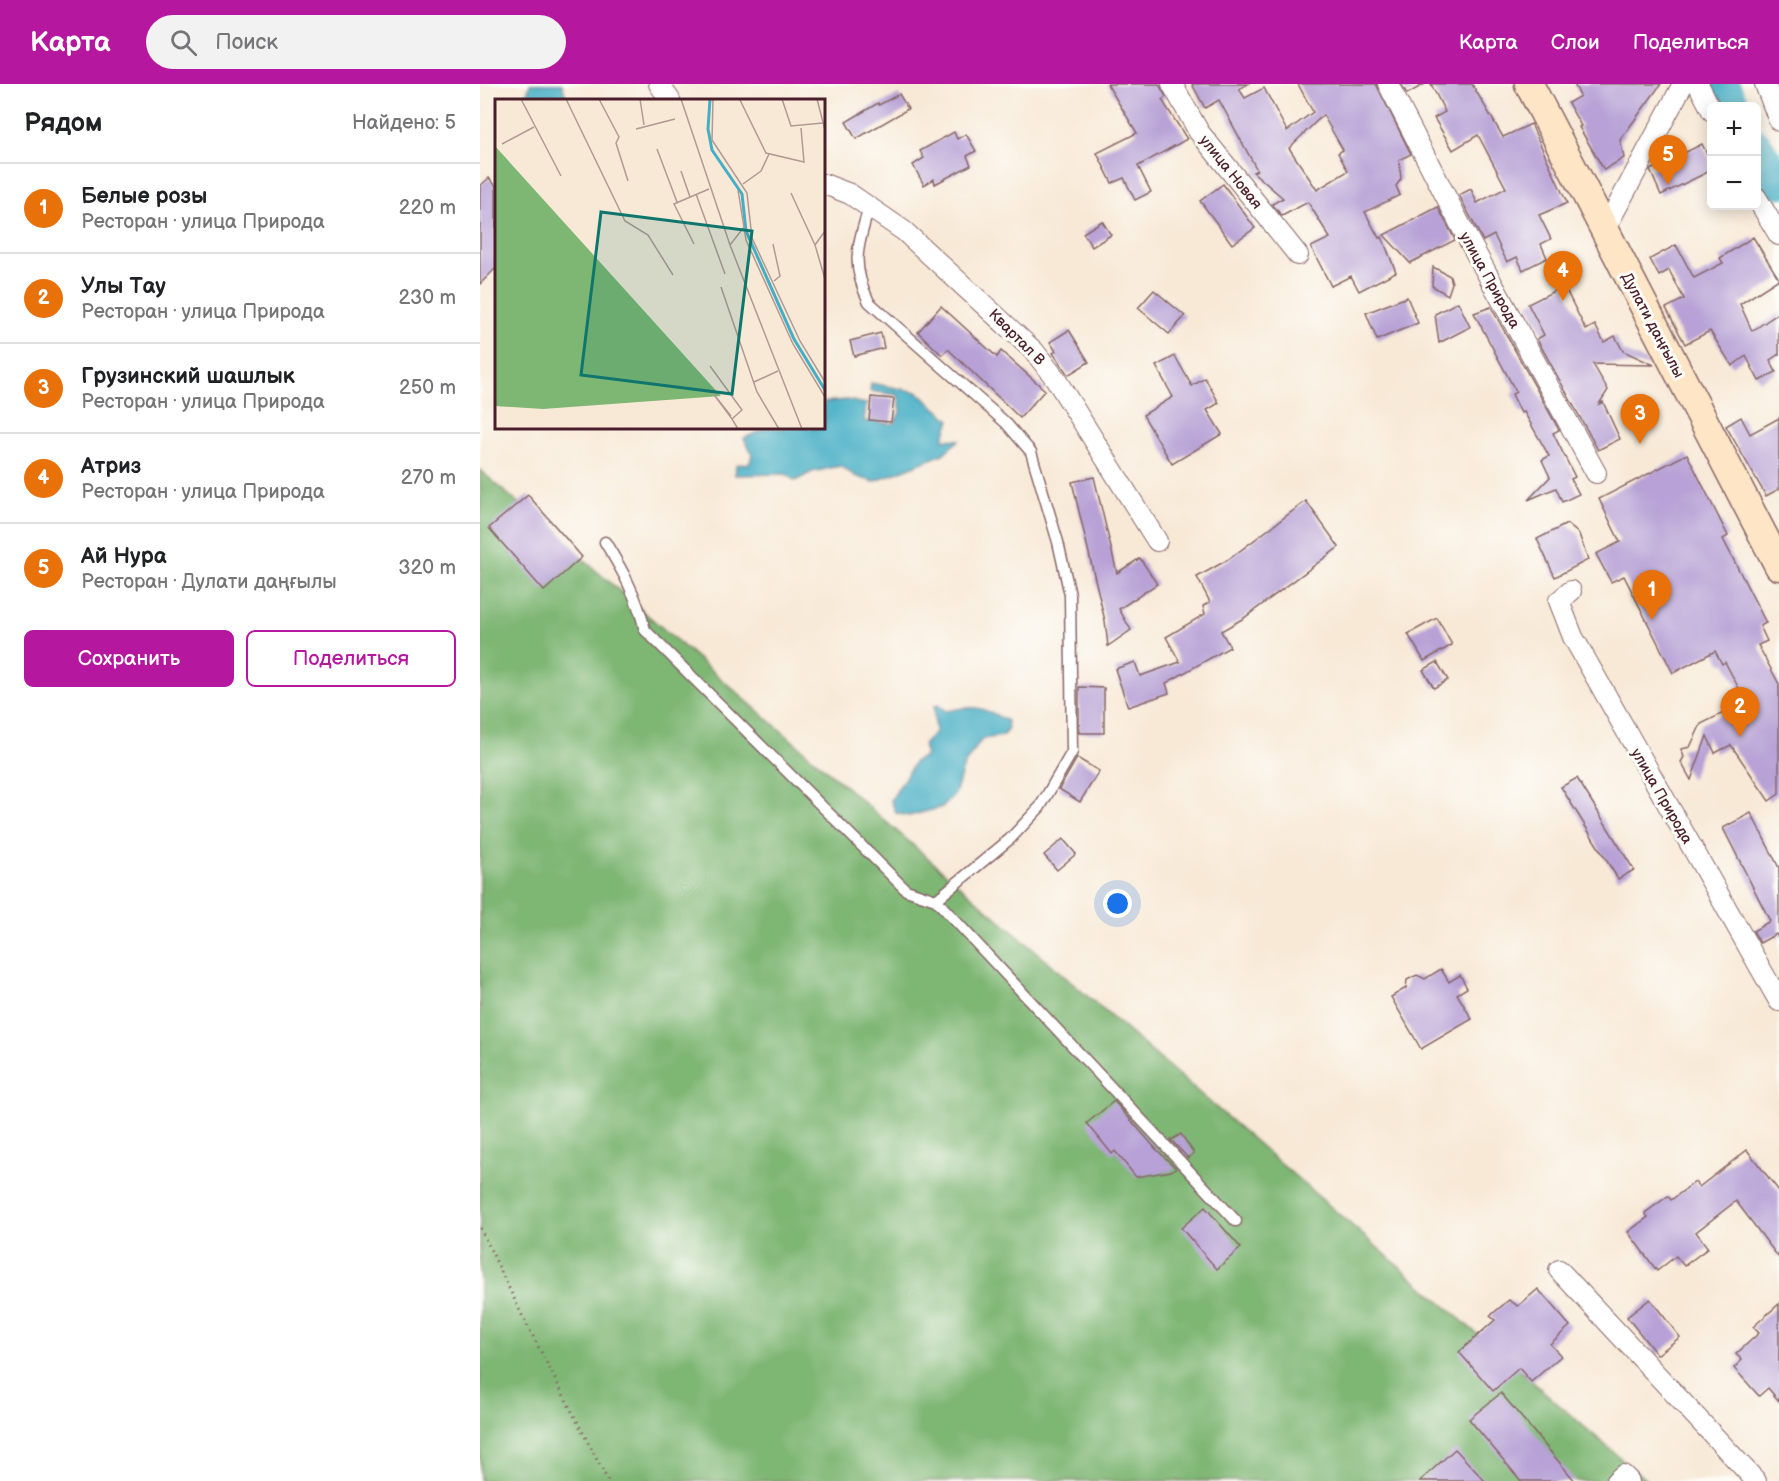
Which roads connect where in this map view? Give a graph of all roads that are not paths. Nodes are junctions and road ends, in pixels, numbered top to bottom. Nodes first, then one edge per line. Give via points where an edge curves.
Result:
1 (659, 84) edge
2 (1172, 84) edge
3 (1388, 84) edge
4 (1529, 84) edge
5 (1683, 84) edge
6 (1698, 84) edge
7 (1765, 84) edge
8 (669, 99) edge
9 (1707, 102) edge
10 (1779, 121) edge
11 (825, 184) edge
12 (1761, 205) edge
13 (869, 207) junction
14 (1604, 231) junction
15 (1779, 235) edge
16 (1298, 255) dead end
17 (1596, 473) dead end
18 (1157, 541) dead end
19 (605, 542) dead end
20 (1779, 566) edge
21 (1571, 591) dead end
22 (936, 900) junction
23 (1779, 1001) edge
24 (1236, 1221) dead end
25 (1558, 1270) dead end
26 (1616, 1481) edge
27 (1629, 1481) edge
28 (1756, 1481) edge

1 - 8 street
2 - 16 street, улица Новая via 1199,132
3 - 17 street, улица Природа
4 - 14 main road, Дулати даңғылы
5 - 14 street
6 - 9 street
7 - 10 street
11 - 13 street, Квартал В
12 - 15 street
13 - 18 street, Квартал В via 904,231 1034,351
13 - 22 lane via 857,251 858,280 869,302 1006,423 1031,452 1070,595 1072,752 1040,807 1010,839
14 - 20 main road, Дулати даңғылы
19 - 22 lane via 638,601 645,630 906,890
21 - 23 street, улица Природа via 1559,601 1573,638
22 - 24 lane
25 - 28 street
26 - 27 street via 1623,1475

